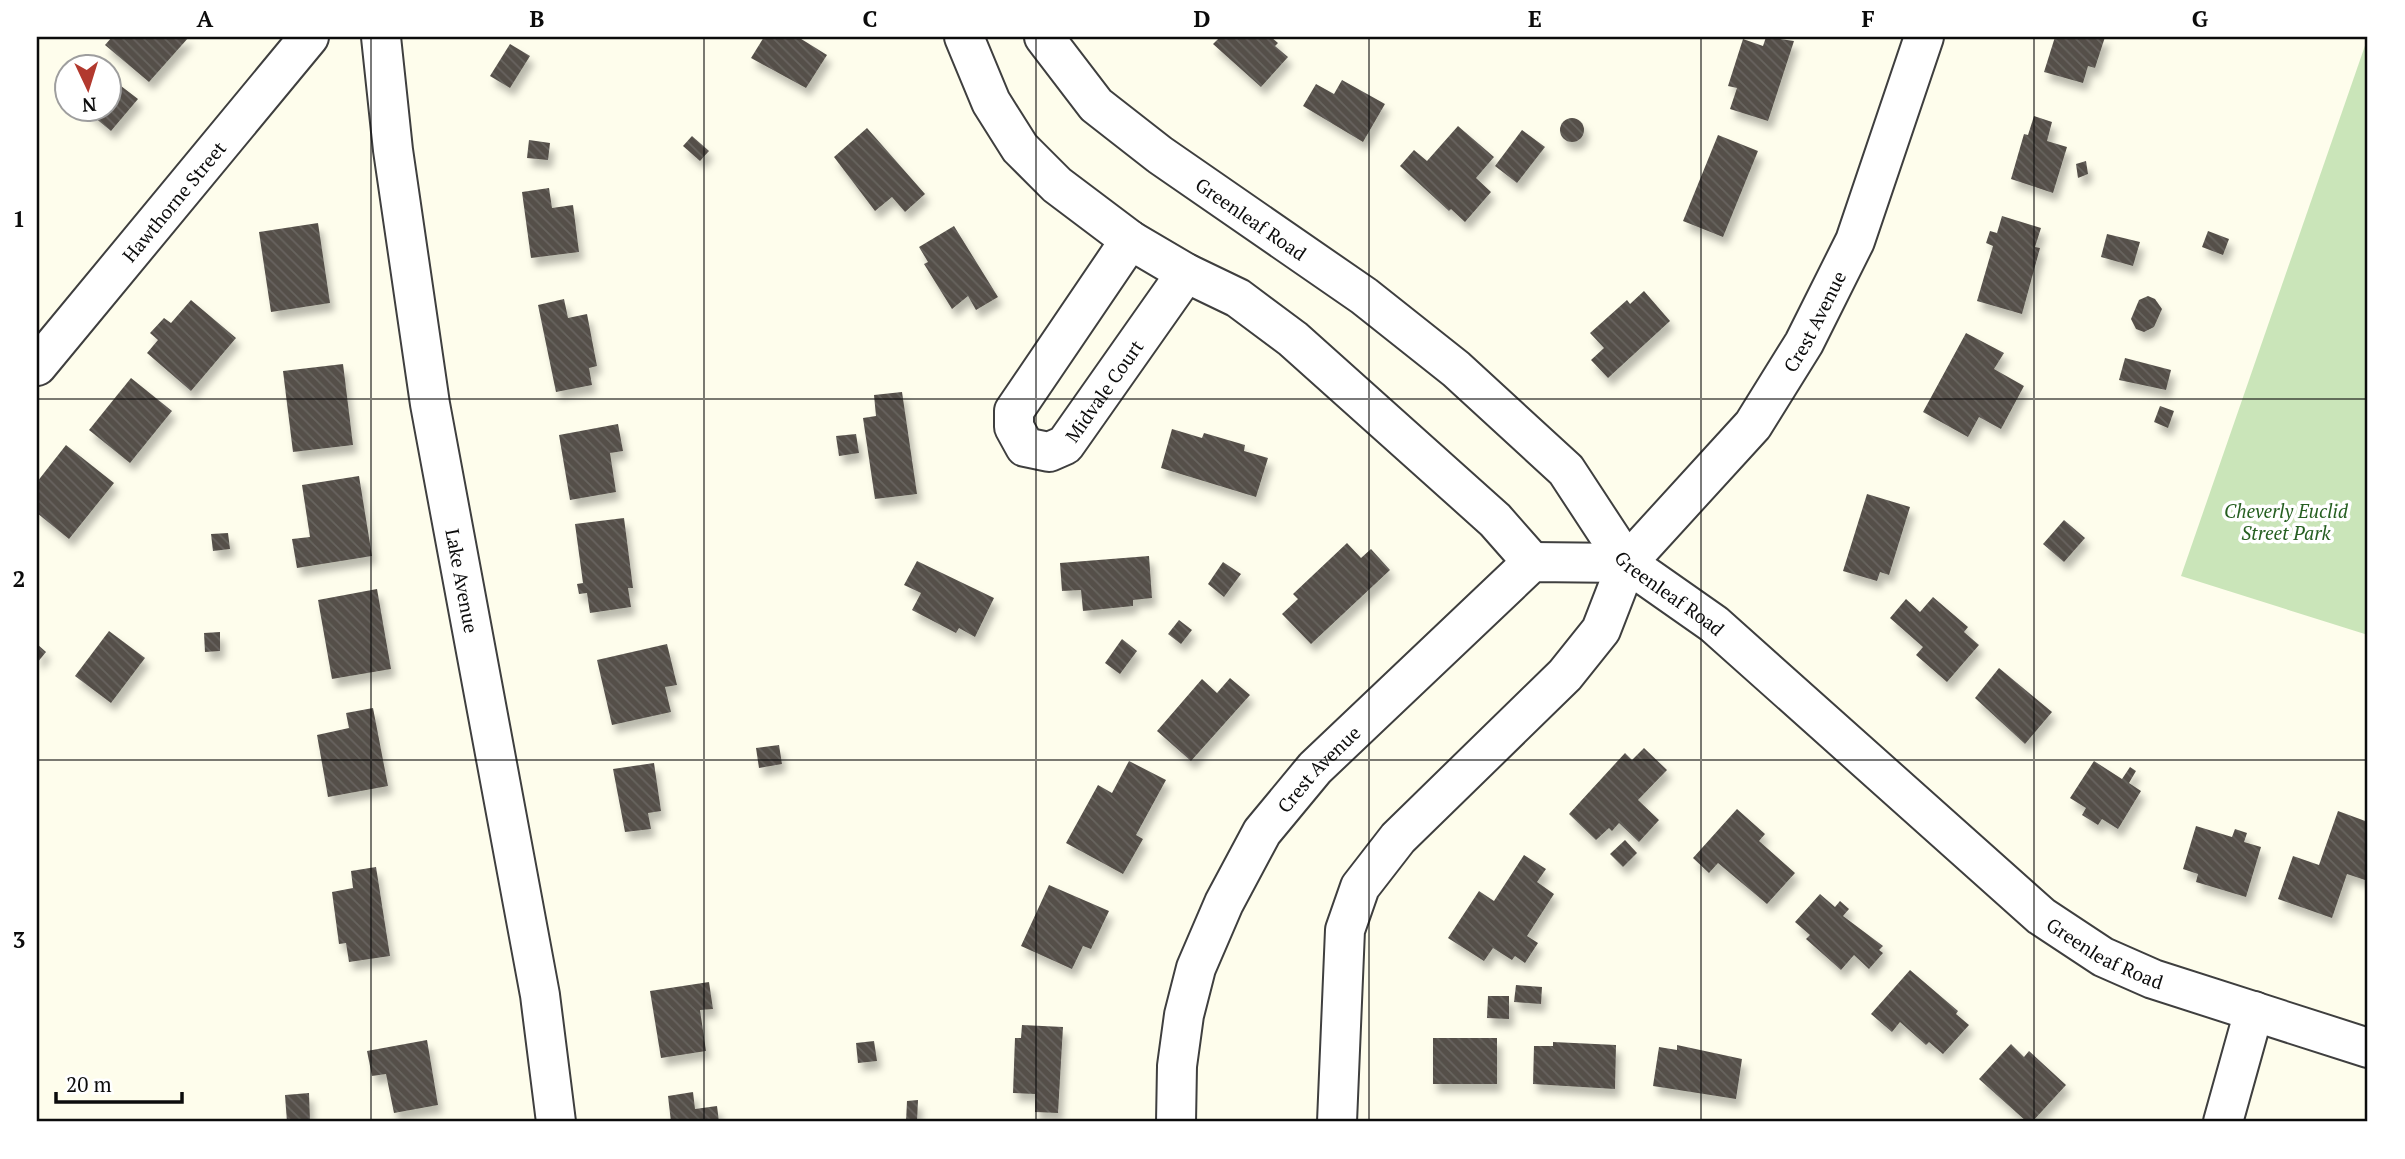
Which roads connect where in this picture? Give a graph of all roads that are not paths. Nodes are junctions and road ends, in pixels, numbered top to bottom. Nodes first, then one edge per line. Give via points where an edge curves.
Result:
1 (309, 37) edge
2 (381, 37) edge
3 (964, 37) edge
4 (1044, 37) edge
5 (1924, 37) edge
6 (1130, 240) junction
7 (1186, 273) junction
8 (37, 366) edge
9 (1532, 562) junction
10 (1627, 563) junction
11 (2254, 1011) junction
12 (2368, 1048) edge
13 (556, 1122) edge
14 (1176, 1122) edge
15 (1337, 1122) edge
16 (2223, 1122) edge

1 - 8 street, Hawthorne Street
2 - 13 street, Lake Avenue via 430,404 540,995
3 - 6 street via 991,102 1020,148 1057,185
4 - 10 street, Greenleaf Road via 1096,105 1160,155 1364,296 1456,369 1566,470
5 - 10 street, Crest Avenue via 1855,241 1804,344 1754,425
6 - 7 street
6 - 7 street, Midvale Court via 1014,411 1014,427 1025,447 1049,452 1065,445
7 - 9 street via 1238,298 1349,386 1495,520
9 - 10 street
9 - 14 street, Crest Avenue via 1315,768 1262,832 1196,968 1177,1066
10 - 11 street, Greenleaf Road via 1714,624 2041,916 2103,957 2153,979
10 - 15 street, Crest Avenue via 1601,630 1564,675 1398,838 1360,887 1345,930
11 - 12 street, Greenleaf Road
11 - 16 street

